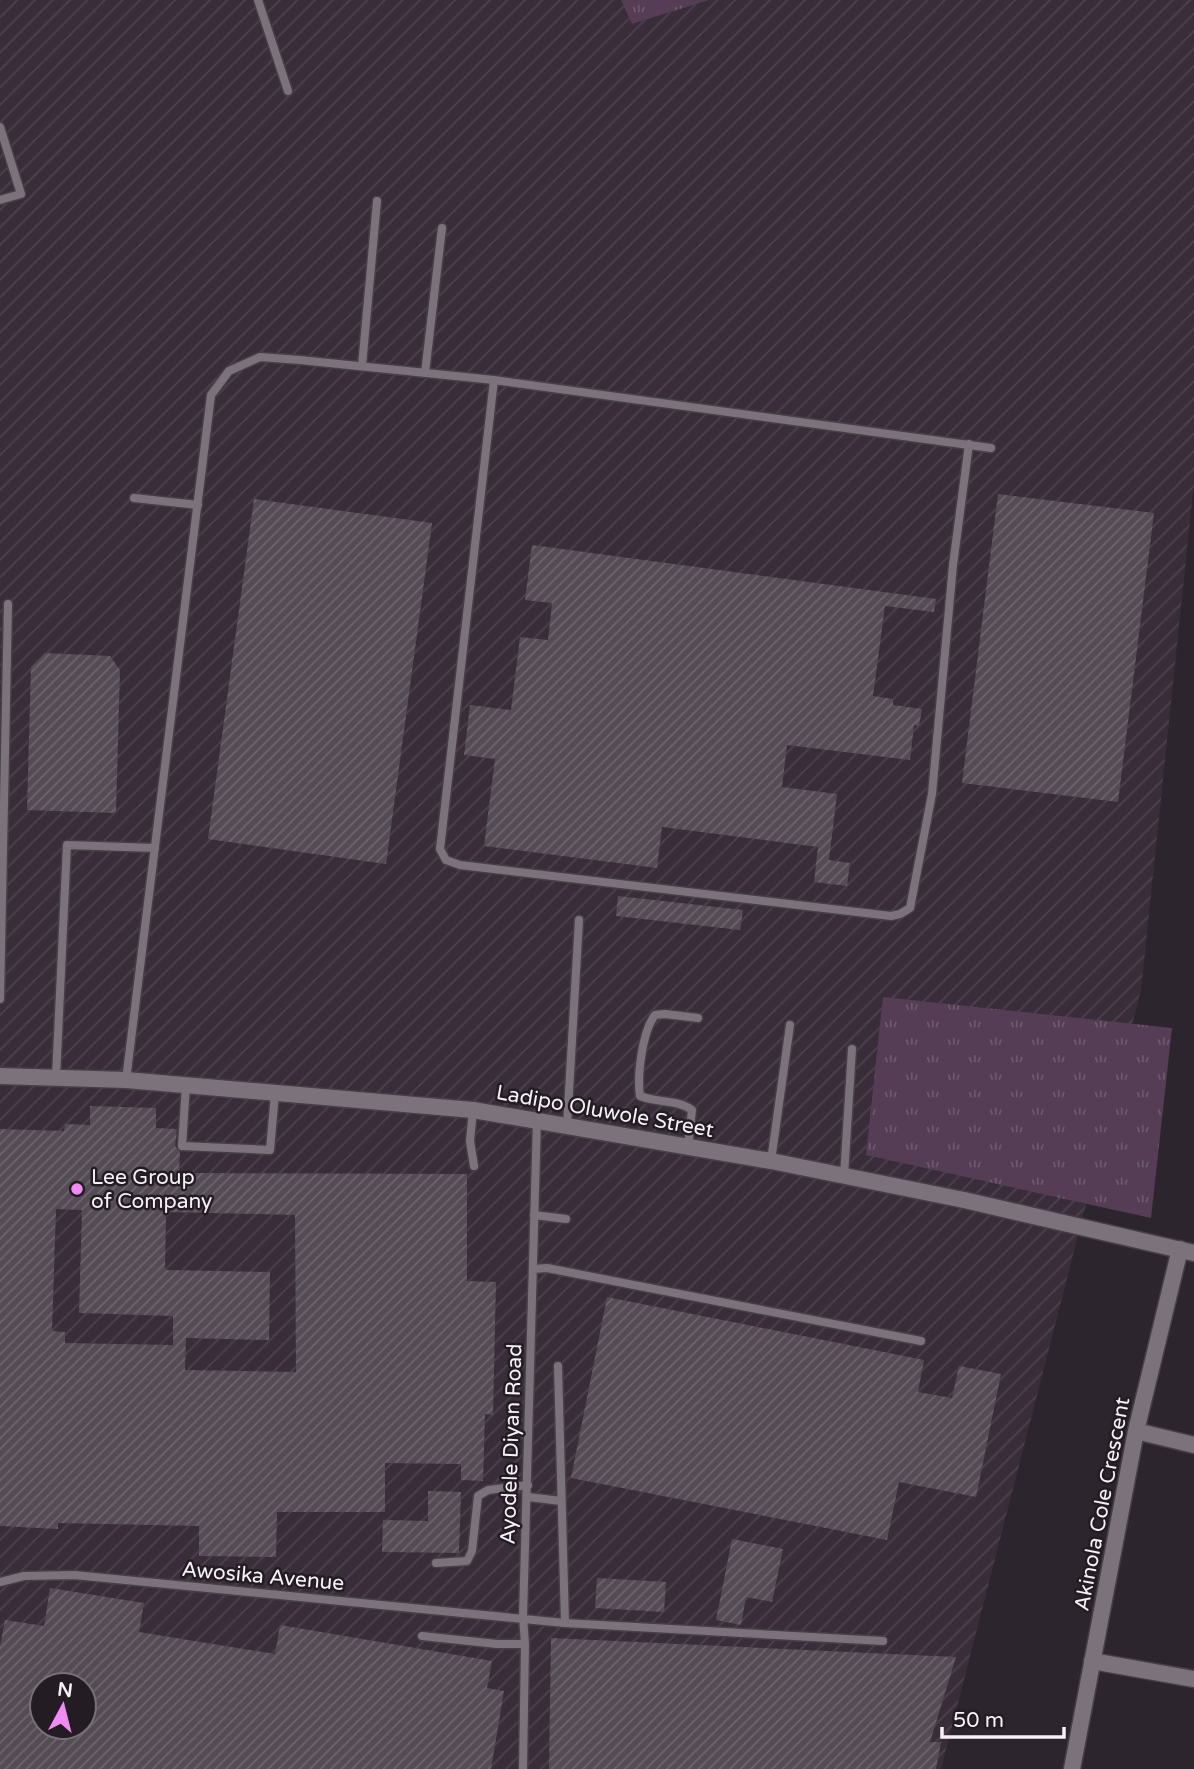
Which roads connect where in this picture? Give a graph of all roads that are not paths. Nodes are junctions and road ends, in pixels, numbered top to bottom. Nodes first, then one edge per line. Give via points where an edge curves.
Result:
1 (258, 0) edge
2 (288, 91) dead end
3 (0, 127) edge
4 (0, 200) edge
5 (377, 201) dead end
6 (442, 228) dead end
7 (362, 366) junction
8 (425, 373) junction
9 (494, 380) junction
10 (969, 444) junction
11 (991, 448) dead end
12 (134, 498) dead end
13 (198, 505) junction
14 (8, 604) dead end
15 (155, 848) junction
16 (579, 920) dead end
17 (0, 999) edge
18 (698, 1018) dead end
19 (790, 1026) dead end
20 (852, 1049) dead end
21 (0, 1076) edge
22 (56, 1077) junction
23 (126, 1080) junction
24 (186, 1085) junction
25 (275, 1093) junction
26 (473, 1110) junction
27 (537, 1121) junction
28 (567, 1126) junction
29 (688, 1147) junction
30 (771, 1161) junction
31 (474, 1166) dead end
32 (844, 1176) junction
33 (534, 1215) junction
34 (566, 1219) dead end
35 (1190, 1252) edge
36 (533, 1269) junction
37 (921, 1341) dead end
38 (558, 1366) dead end
39 (1136, 1431) junction
40 (1194, 1445) edge
41 (528, 1485) junction
42 (528, 1497) junction
43 (561, 1501) junction
44 (436, 1563) dead end
45 (0, 1582) edge
46 (523, 1617) junction
47 (565, 1623) junction
48 (422, 1636) dead end
49 (883, 1642) dead end
50 (525, 1644) junction
51 (1092, 1661) junction
52 (1194, 1679) edge
53 (523, 1769) edge
54 (1072, 1769) edge

1 - 2 lane
3 - 4 lane via 21,194
5 - 7 lane
6 - 8 lane
7 - 8 lane
7 - 13 lane via 260,357 229,371 211,395
8 - 9 lane
9 - 10 lane
9 - 10 lane via 440,849 446,860 460,865 891,916 910,908 932,794
10 - 11 lane
12 - 13 lane
13 - 15 lane
14 - 17 lane
15 - 22 lane via 67,845
15 - 23 lane
16 - 28 lane
18 - 29 lane via 655,1015 649,1023 638,1082 640,1096 692,1110
19 - 30 lane
20 - 32 lane
21 - 22 street, Ladipo Oluwole Street
22 - 23 street, Ladipo Oluwole Street
23 - 24 street, Ladipo Oluwole Street
24 - 25 street, Ladipo Oluwole Street
24 - 25 lane via 182,1146 270,1150
25 - 26 street, Ladipo Oluwole Street
26 - 27 street, Ladipo Oluwole Street
26 - 31 lane via 470,1141
27 - 28 street, Ladipo Oluwole Street
27 - 33 lane, Ayodele Diyan Road
28 - 29 street, Ladipo Oluwole Street
29 - 30 street, Ladipo Oluwole Street
30 - 32 street, Ladipo Oluwole Street
32 - 35 street, Ladipo Oluwole Street
33 - 34 lane
33 - 36 lane, Ayodele Diyan Road
35 - 39 street, Akinola Cole Crescent
36 - 37 lane via 547,1268
36 - 41 lane, Ayodele Diyan Road
38 - 43 lane
39 - 40 street
39 - 51 street, Akinola Cole Crescent
41 - 42 lane, Ayodele Diyan Road
41 - 44 lane via 488,1490 478,1496 467,1561
42 - 43 lane
42 - 46 lane, Ayodele Diyan Road
43 - 47 lane
45 - 46 lane, Awosika Avenue via 24,1576 74,1575
46 - 47 lane, Awosika Avenue
46 - 50 lane, Ayodele Diyan Road
47 - 49 lane, Awosika Avenue
48 - 50 lane
50 - 53 lane, Ayodele Diyan Road
51 - 52 street
51 - 54 street, Akinola Cole Crescent

